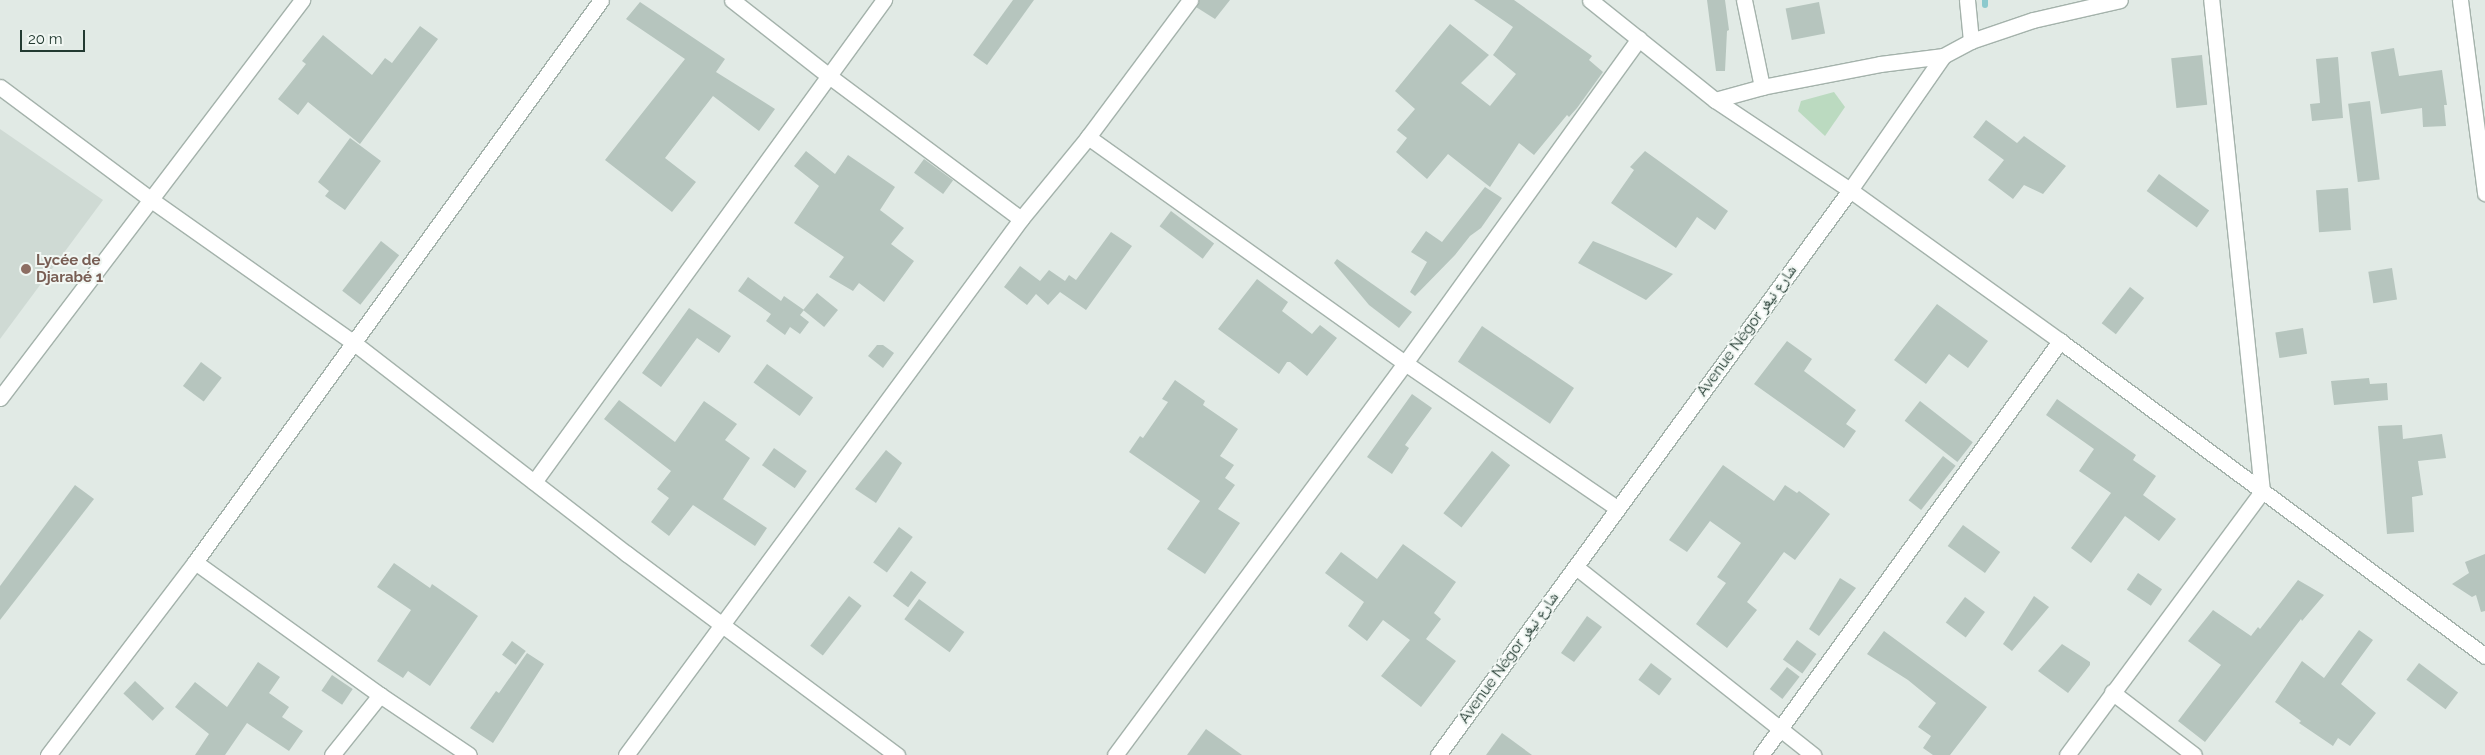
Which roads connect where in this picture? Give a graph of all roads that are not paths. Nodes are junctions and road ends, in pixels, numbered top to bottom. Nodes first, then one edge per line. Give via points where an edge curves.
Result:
1 (302, 0) edge
2 (601, 0) edge
3 (732, 0) edge
4 (884, 0) edge
5 (1190, 0) edge
6 (1590, 0) edge
7 (1744, 0) edge
8 (1967, 0) edge
9 (2120, 0) edge
10 (2211, 0) edge
11 (2460, 0) edge
12 (1639, 38) junction
13 (1971, 41) junction
14 (1943, 56) junction
15 (829, 76) junction
16 (0, 86) edge
17 (1762, 87) junction
18 (1715, 100) junction
19 (1088, 137) junction
20 (1850, 190) junction
21 (2485, 193) edge
22 (150, 199) junction
23 (1021, 219) junction
24 (2060, 341) junction
25 (354, 343) junction
26 (1405, 363) junction
27 (0, 398) edge
28 (534, 482) junction
29 (2262, 491) junction
30 (1617, 508) junction
31 (195, 562) junction
32 (1576, 567) junction
33 (721, 626) junction
34 (2485, 656) edge
35 (2112, 692) junction
36 (380, 695) junction
37 (1780, 729) junction
38 (48, 755) edge
39 (332, 755) edge
40 (469, 755) edge
41 (626, 755) edge
42 (897, 755) edge
43 (1115, 755) edge
44 (1438, 755) edge
45 (1761, 755) edge
46 (1813, 755) edge
47 (2067, 755) edge
48 (2194, 755) edge

1 - 22 street
2 - 25 street
3 - 15 street
4 - 15 street
5 - 19 street
6 - 12 street
7 - 17 street
8 - 13 street
9 - 13 street, Avenue Négor شارع نيغر via 2033,20
10 - 29 street
11 - 21 street
12 - 18 street
12 - 26 street
13 - 14 street, Avenue Négor شارع نيغر
14 - 17 street via 1880,64
14 - 20 street, Avenue Négor شارع نيغر
15 - 23 street
15 - 28 street
16 - 22 street
17 - 18 street
18 - 20 street
19 - 23 street
19 - 26 street
20 - 24 street
20 - 30 street, Avenue Négor شارع نيغر
22 - 25 street
22 - 27 street
23 - 33 street
24 - 29 street
24 - 37 street
25 - 28 street
25 - 31 street
26 - 30 street
26 - 43 street
28 - 33 street
29 - 34 street
29 - 35 street
30 - 32 street, Avenue Négor شارع نيغر
31 - 36 street
31 - 38 street
32 - 37 street
32 - 44 street, Avenue Négor شارع نيغر
33 - 41 street
33 - 42 street
35 - 47 street
35 - 48 street
36 - 39 street
36 - 40 street
37 - 45 street
37 - 46 street

